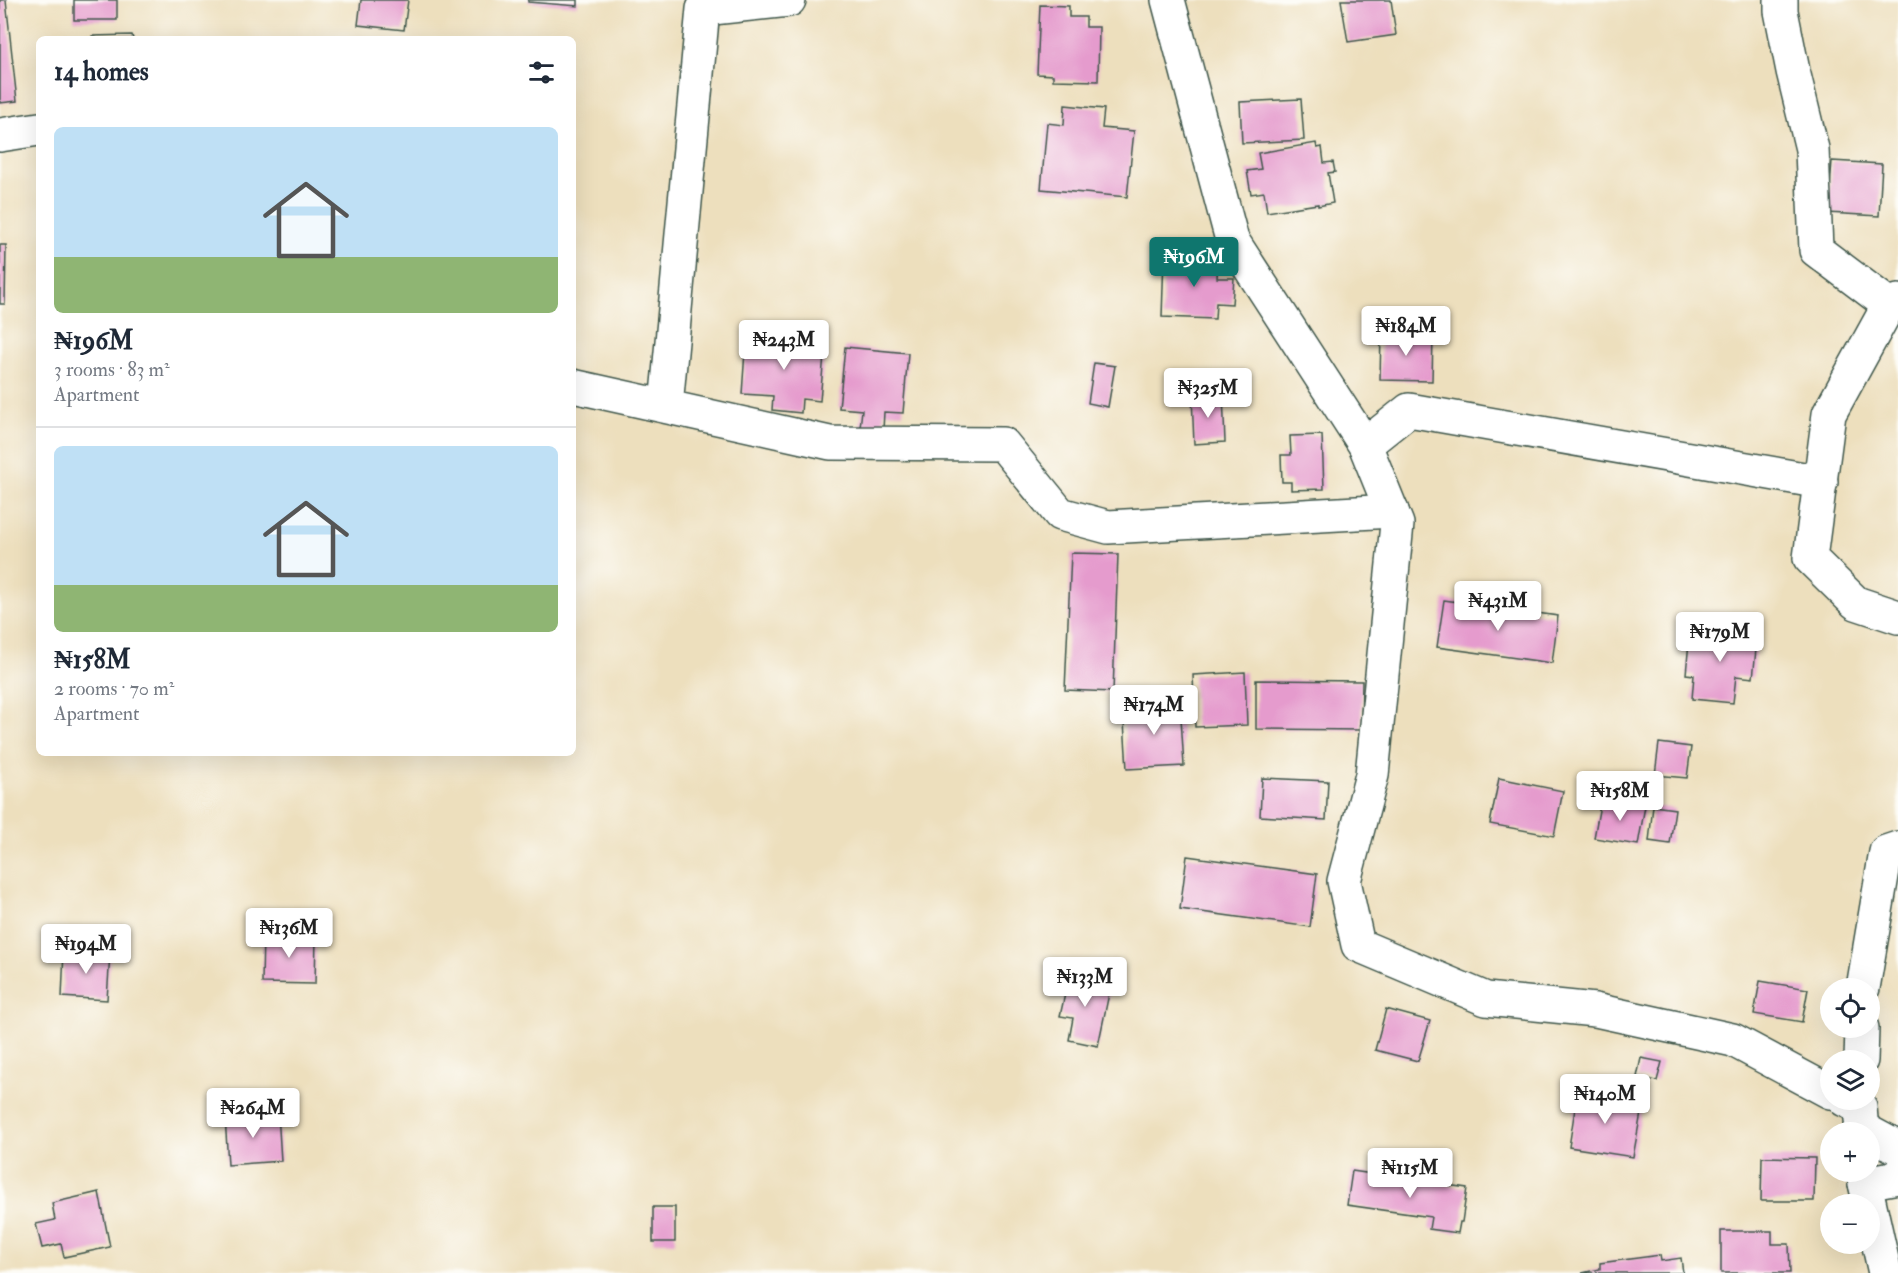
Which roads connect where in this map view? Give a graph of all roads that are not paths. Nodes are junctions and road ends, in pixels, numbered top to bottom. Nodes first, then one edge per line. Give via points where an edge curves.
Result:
1 (789, 0) edge
2 (1168, 0) edge
3 (1781, 0) edge
4 (36, 129) edge
5 (0, 135) edge
6 (1893, 303) edge
7 (576, 387) edge
8 (666, 406) junction
9 (1365, 445) junction
10 (1821, 482) junction
11 (1392, 511) junction
12 (1898, 616) edge
13 (1898, 848) edge
14 (1865, 978) edge
15 (1820, 1087) edge
16 (1857, 1113) edge
17 (1898, 1148) edge
18 (1880, 1177) edge
19 (1898, 1177) edge
20 (1865, 1182) edge
21 (1885, 1273) edge

1 - 8 street via 702,9
2 - 9 street via 1232,240
3 - 6 street via 1812,149 1816,250
4 - 5 street
6 - 10 street via 1829,414
7 - 8 street
8 - 11 street via 830,442 1003,444 1060,514 1108,527
9 - 10 street via 1409,410
9 - 11 street
10 - 12 street via 1810,558 1856,603
11 - 15 street via 1397,524 1372,775 1344,881 1358,945 1486,999 1595,1010 1733,1040
13 - 14 street via 1886,852
16 - 17 street
18 - 19 street
20 - 21 street

